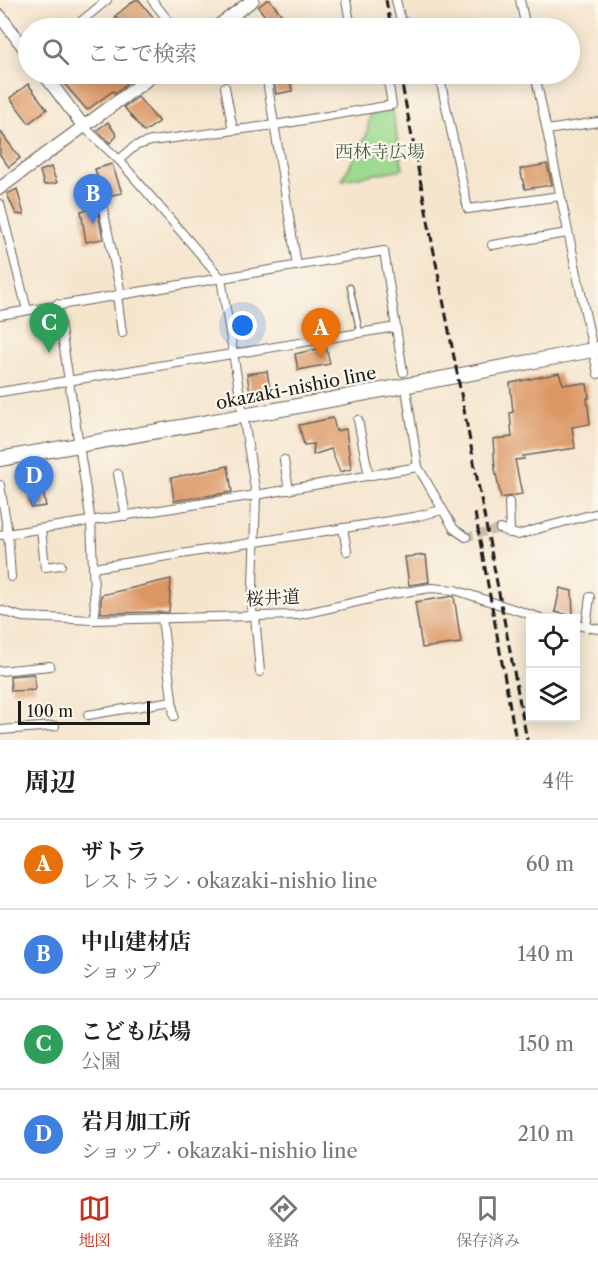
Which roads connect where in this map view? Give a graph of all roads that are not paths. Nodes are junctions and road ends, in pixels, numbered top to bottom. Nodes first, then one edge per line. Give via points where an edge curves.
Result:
1 (107, 0) edge
2 (152, 0) edge
3 (253, 0) edge
4 (346, 0) edge
5 (396, 0) edge
6 (520, 0) edge
7 (234, 15) junction
8 (0, 16) edge
9 (84, 18) edge
10 (166, 18) edge
11 (230, 18) edge
12 (237, 18) edge
13 (349, 18) edge
14 (399, 18) edge
15 (524, 18) edge
16 (18, 40) edge
17 (52, 84) edge
18 (141, 84) edge
19 (268, 84) edge
20 (389, 84) edge
21 (441, 84) edge
22 (537, 84) edge
23 (225, 87) dead end
24 (598, 122) edge
25 (274, 125) junction
26 (84, 126) junction
27 (233, 130) junction
28 (547, 130) junction
29 (119, 160) junction
30 (0, 188) edge
31 (560, 196) junction
32 (0, 204) edge
33 (103, 209) dead end
34 (568, 233) junction
35 (492, 245) dead end
36 (297, 267) junction
37 (220, 278) junction
38 (350, 287) dead end
39 (119, 294) junction
40 (57, 304) junction
41 (27, 310) junction
42 (0, 315) edge
43 (396, 327) junction
44 (122, 333) dead end
45 (360, 333) junction
46 (596, 350) edge
47 (233, 354) junction
48 (403, 372) dead end
49 (598, 374) edge
50 (69, 379) junction
51 (0, 392) edge
52 (407, 395) dead end
53 (243, 416) junction
54 (358, 420) dead end
55 (80, 445) junction
56 (0, 459) edge
57 (284, 460) dead end
58 (418, 467) junction
59 (118, 474) dead end
60 (369, 476) junction
61 (0, 485) edge
62 (289, 489) junction
63 (256, 495) junction
64 (509, 502) dead end
65 (442, 510) junction
66 (598, 513) edge
67 (126, 516) junction
68 (91, 522) junction
69 (343, 528) junction
70 (41, 529) junction
71 (500, 529) tunnel mouth
72 (510, 532) junction
73 (4, 534) edge
74 (466, 537) dead end
75 (255, 542) junction
76 (347, 551) dead end
77 (61, 565) dead end
78 (93, 568) junction
79 (10, 577) dead end
80 (590, 597) dead end
81 (0, 610) edge
82 (95, 614) dead end
83 (529, 614) edge
84 (254, 616) junction
85 (162, 618) junction
86 (580, 626) edge
87 (586, 627) junction
88 (598, 629) edge
89 (50, 666) dead end
90 (0, 671) edge
91 (260, 672) dead end
92 (172, 701) junction
93 (88, 715) dead end
94 (174, 716) dead end
95 (55, 726) dead end
96 (0, 730) edge

1 - 9 street
2 - 10 street
3 - 7 street
4 - 13 street
5 - 14 street
6 - 15 street
7 - 11 street
7 - 12 street
8 - 16 street
17 - 26 street
18 - 26 street
19 - 25 street
20 - 25 street via 392,105
21 - 31 street via 468,209
22 - 28 street
23 - 27 street
24 - 28 street
25 - 27 street
25 - 36 street
26 - 29 street
26 - 30 street
27 - 29 street via 151,141 135,146
28 - 31 street
29 - 37 street
31 - 34 street
32 - 41 street
33 - 39 street
34 - 35 street
34 - 46 street
36 - 37 street
36 - 43 street via 384,251
37 - 39 street
37 - 47 street
38 - 45 lane
39 - 40 street
39 - 44 street
40 - 41 street
40 - 50 street
41 - 42 street
43 - 45 street
43 - 48 street
45 - 47 street
46 - 49 street
46 - 53 main road, okazaki-nishio line
47 - 50 street
47 - 53 street
50 - 51 street
50 - 55 street
52 - 58 street
53 - 55 main road, okazaki-nishio line
53 - 63 street
54 - 60 street
55 - 56 main road, okazaki-nishio line
55 - 68 street
57 - 62 street
58 - 60 street
58 - 65 street
59 - 67 street
60 - 62 street
61 - 73 street
62 - 63 street
63 - 67 street
63 - 75 street
64 - 72 street
65 - 69 street
65 - 74 street via 454,529
66 - 72 street via 518,535
67 - 68 street
68 - 70 street
68 - 78 street
69 - 75 street
69 - 76 street
70 - 73 street
70 - 77 street via 45,567
71 - 72 street
73 - 79 street
75 - 78 street
75 - 84 street
78 - 82 street
80 - 87 street
81 - 85 street, 桜井道 via 22,616 95,620
83 - 84 street, 桜井道 via 455,590 431,588 298,615
84 - 85 street, 桜井道
84 - 91 street
85 - 92 street
86 - 87 street
87 - 88 street
89 - 90 street
92 - 93 street
92 - 94 street
95 - 96 street

